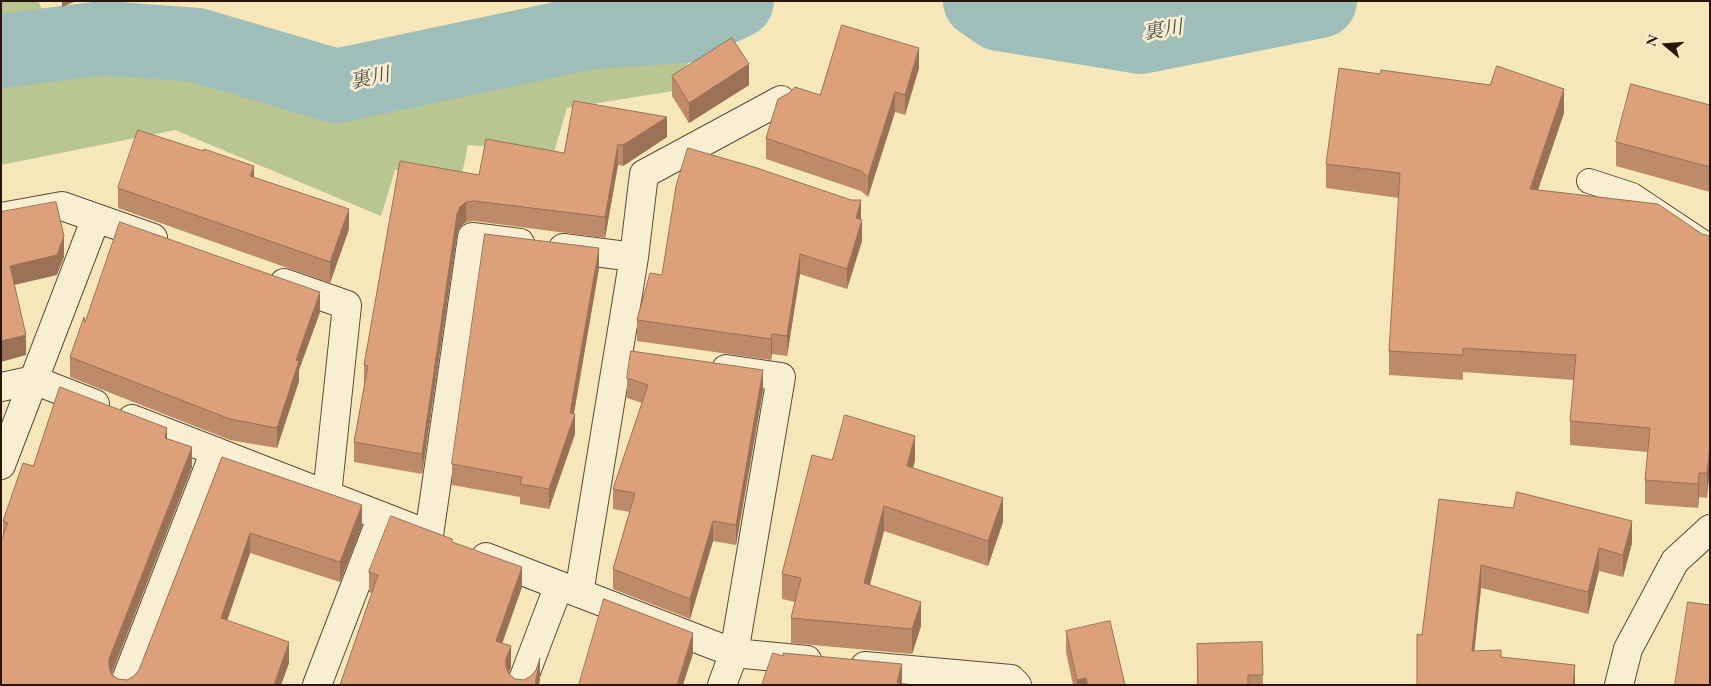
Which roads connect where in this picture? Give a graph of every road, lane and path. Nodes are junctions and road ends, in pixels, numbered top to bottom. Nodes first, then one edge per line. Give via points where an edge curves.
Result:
1 (781, 100) edge
2 (690, 148) junction
3 (718, 158) edge
4 (1589, 181) dead end
5 (1, 217) edge
6 (96, 218) junction
7 (180, 247) edge
8 (1710, 247) edge
9 (634, 257) junction
10 (263, 276) edge
11 (618, 354) junction
12 (647, 358) edge
13 (704, 366) edge
14 (34, 380) junction
15 (1, 387) edge
16 (215, 451) junction
17 (1, 465) edge
18 (327, 495) junction
19 (382, 516) junction
20 (1710, 529) edge
21 (448, 542) junction
22 (569, 589) junction
23 (734, 653) junction
24 (942, 679) edge
25 (124, 685) edge
26 (317, 685) edge
27 (521, 685) edge
28 (722, 685) edge
29 (1017, 685) edge
30 (1619, 685) edge

1 - 2 street
2 - 3 street
2 - 9 street via 644,174
4 - 8 lane via 1632,195
5 - 6 street via 62,206
6 - 7 street
6 - 14 street
9 - 11 street
9 - 21 street via 472,237
10 - 18 street via 347,305
11 - 12 street
11 - 22 street
13 - 23 street via 781,377
14 - 15 street
14 - 16 street
14 - 17 street
16 - 18 street
16 - 25 street
18 - 19 street
19 - 21 street
19 - 26 street
20 - 30 street via 1675,561 1628,649
21 - 22 street
22 - 23 street
22 - 27 street
23 - 24 street
23 - 28 street
24 - 29 street via 1010,679

